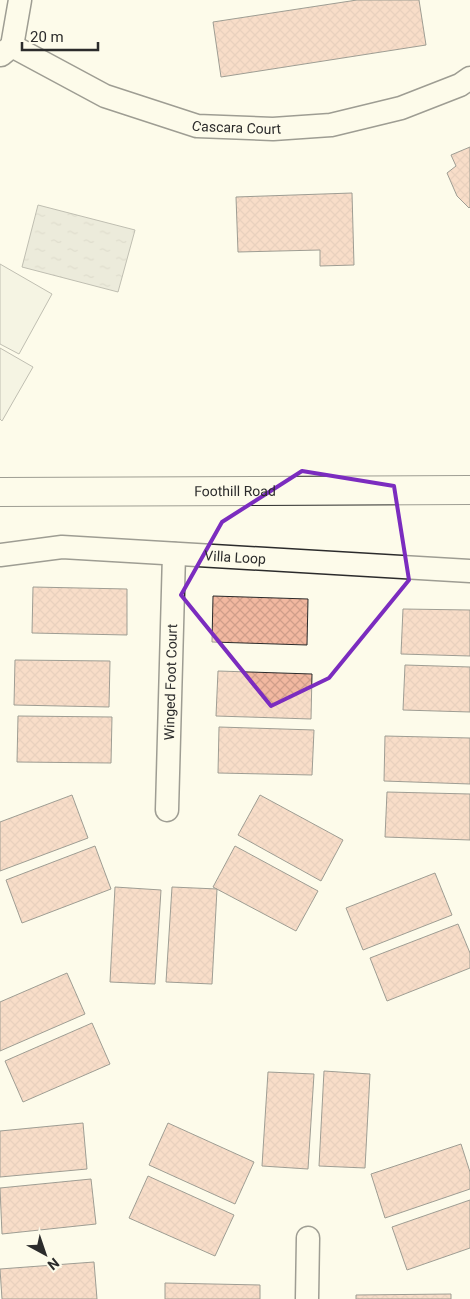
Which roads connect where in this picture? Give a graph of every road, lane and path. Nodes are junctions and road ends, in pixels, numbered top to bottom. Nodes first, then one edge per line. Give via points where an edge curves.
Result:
1 (20, 0) edge
2 (6, 51) edge
3 (470, 78) edge
4 (470, 490) edge
5 (0, 492) edge
6 (174, 554) junction
7 (0, 555) edge
8 (470, 571) edge
9 (167, 810) dead end
10 (308, 1238) dead end
11 (307, 1299) edge

1 - 2 street
2 - 3 street, Cascara Court via 106,96 196,126 273,129 331,125 401,108
4 - 5 main road, Foothill Road
6 - 7 street, Villa Loop via 62,547
6 - 8 street, Villa Loop
6 - 9 street, Winged Foot Court
10 - 11 street

